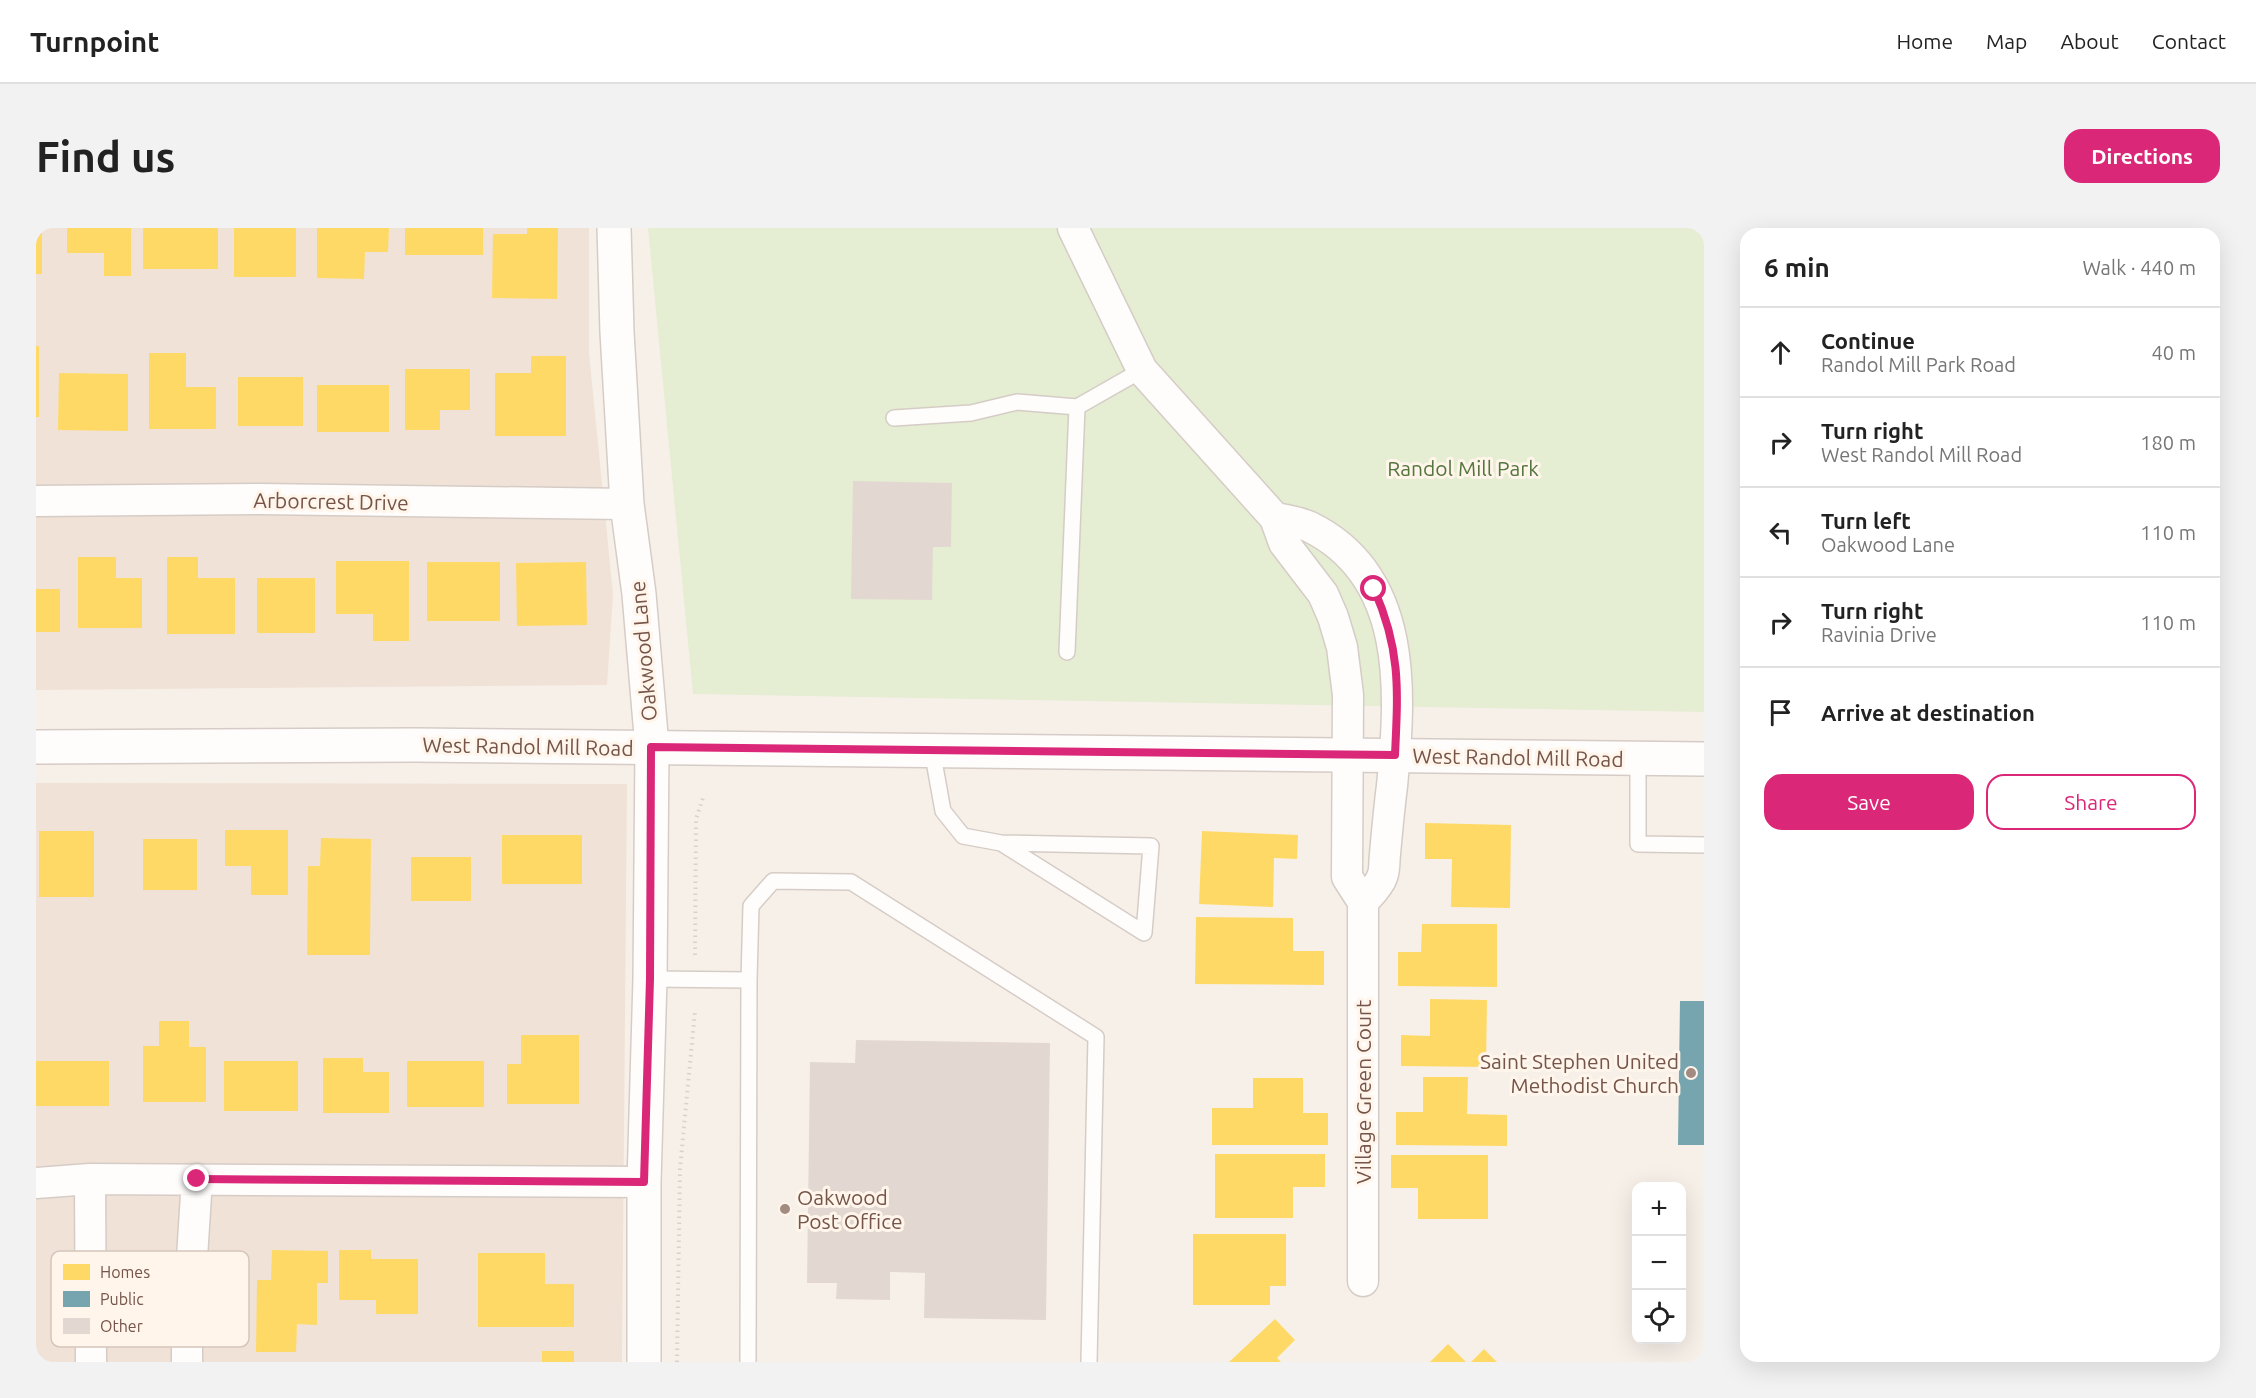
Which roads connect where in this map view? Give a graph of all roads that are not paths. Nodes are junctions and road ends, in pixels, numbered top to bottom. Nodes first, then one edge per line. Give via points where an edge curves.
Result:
1 (614, 228) edge
2 (1073, 228) edge
3 (1142, 370) junction
4 (1077, 407) junction
5 (894, 418) dead end
6 (36, 501) edge
7 (627, 504) junction
8 (1275, 518) junction
9 (1067, 652) dead end
10 (36, 747) edge
11 (651, 747) junction
12 (932, 750) junction
13 (1346, 755) junction
14 (1395, 755) junction
15 (1638, 759) junction
16 (1704, 759) edge
17 (1001, 843) junction
18 (1704, 844) edge
19 (1363, 902) junction
20 (650, 979) junction
21 (749, 980) junction
22 (90, 1179) junction
23 (197, 1179) junction
24 (644, 1182) junction
25 (36, 1183) edge
26 (90, 1251) edge
27 (192, 1251) edge
28 (1363, 1281) dead end
29 (91, 1347) edge
30 (91, 1362) edge
31 (644, 1362) edge
32 (748, 1362) edge
33 (1089, 1362) edge

1 - 7 main road, Oakwood Lane
2 - 3 street
3 - 4 lane
3 - 8 street
4 - 5 lane via 1017,402 971,413
4 - 9 lane
6 - 7 street, Arborcrest Drive
7 - 11 main road, Oakwood Lane via 639,594
8 - 13 street via 1284,543 1323,594 1342,647 1347,683
8 - 14 street via 1308,526 1327,538 1358,563 1374,589 1395,651
10 - 11 main road, West Randol Mill Road
11 - 12 main road, West Randol Mill Road
11 - 20 main road, Oakwood Lane
12 - 13 main road, West Randol Mill Road
12 - 17 lane via 943,811 963,836
13 - 14 main road, West Randol Mill Road
13 - 19 street via 1347,877
14 - 15 main road, West Randol Mill Road
14 - 19 street via 1383,877
15 - 16 main road, West Randol Mill Road
15 - 18 lane via 1638,844
17 - 17 lane via 1151,846 1144,933 1049,873
19 - 28 street, Village Green Court
20 - 21 lane
20 - 24 main road, Oakwood Lane
21 - 32 lane
21 - 33 lane via 751,906 773,881 851,882 1096,1037
22 - 23 street
22 - 25 street
22 - 26 street
23 - 24 street
23 - 27 street
24 - 31 main road, Oakwood Lane
29 - 30 street

